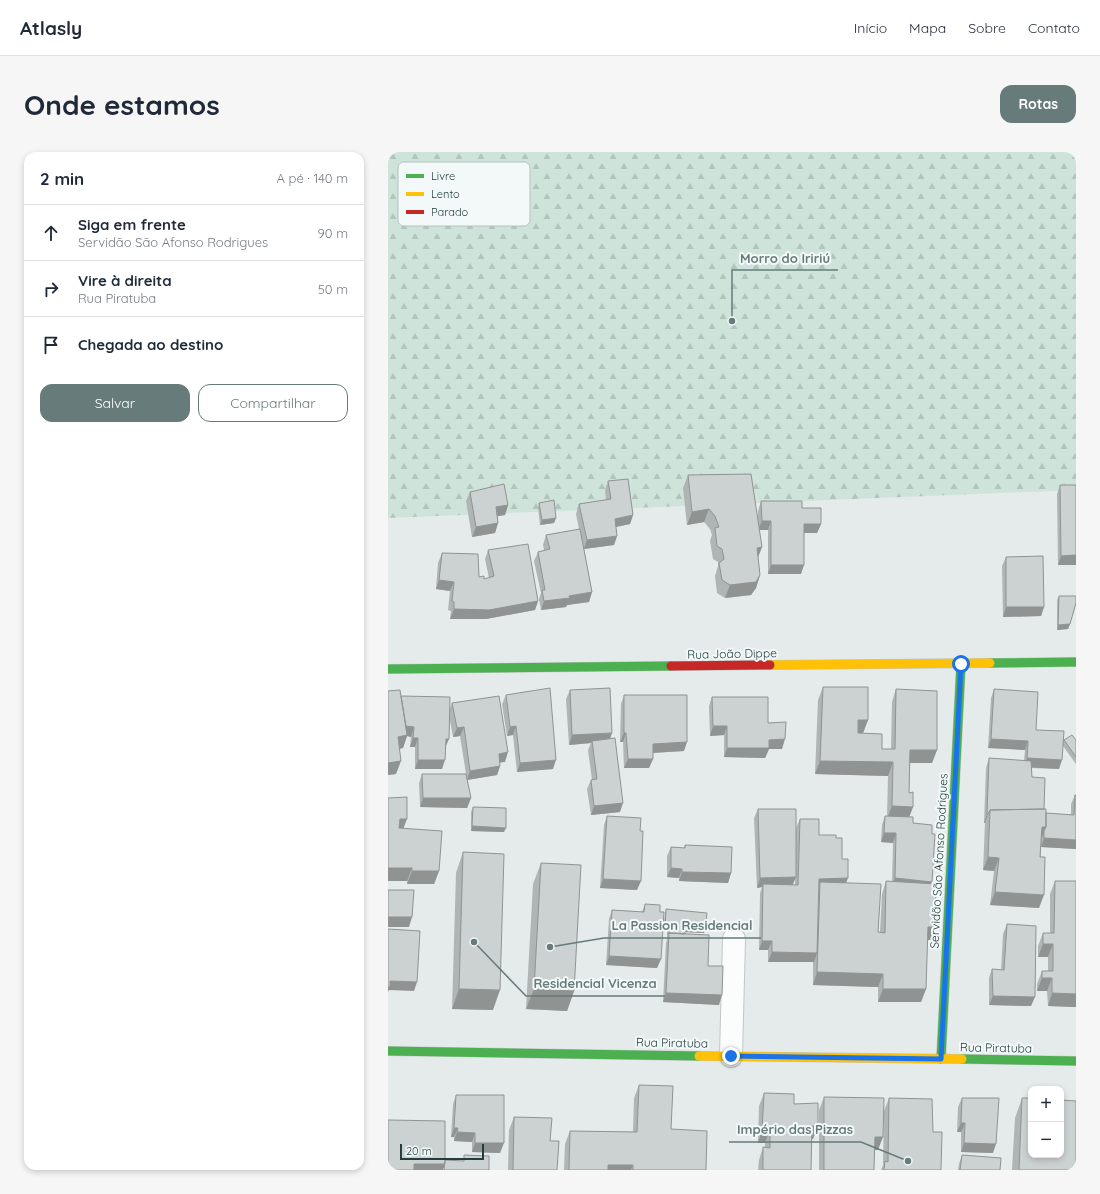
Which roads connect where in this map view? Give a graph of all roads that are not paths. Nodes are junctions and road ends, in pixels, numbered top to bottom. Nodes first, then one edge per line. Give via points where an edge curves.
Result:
1 (1076, 662) edge
2 (961, 664) junction
3 (388, 669) edge
4 (734, 939) dead end
5 (388, 1051) edge
6 (731, 1056) junction
7 (941, 1059) junction
8 (1076, 1061) edge

1 - 2 street, Rua João Dippe
2 - 3 street, Rua João Dippe
2 - 7 street, Servidão São Afonso Rodrigues
4 - 6 street
5 - 6 street, Rua Piratuba
6 - 7 street, Rua Piratuba
7 - 8 street, Rua Piratuba

